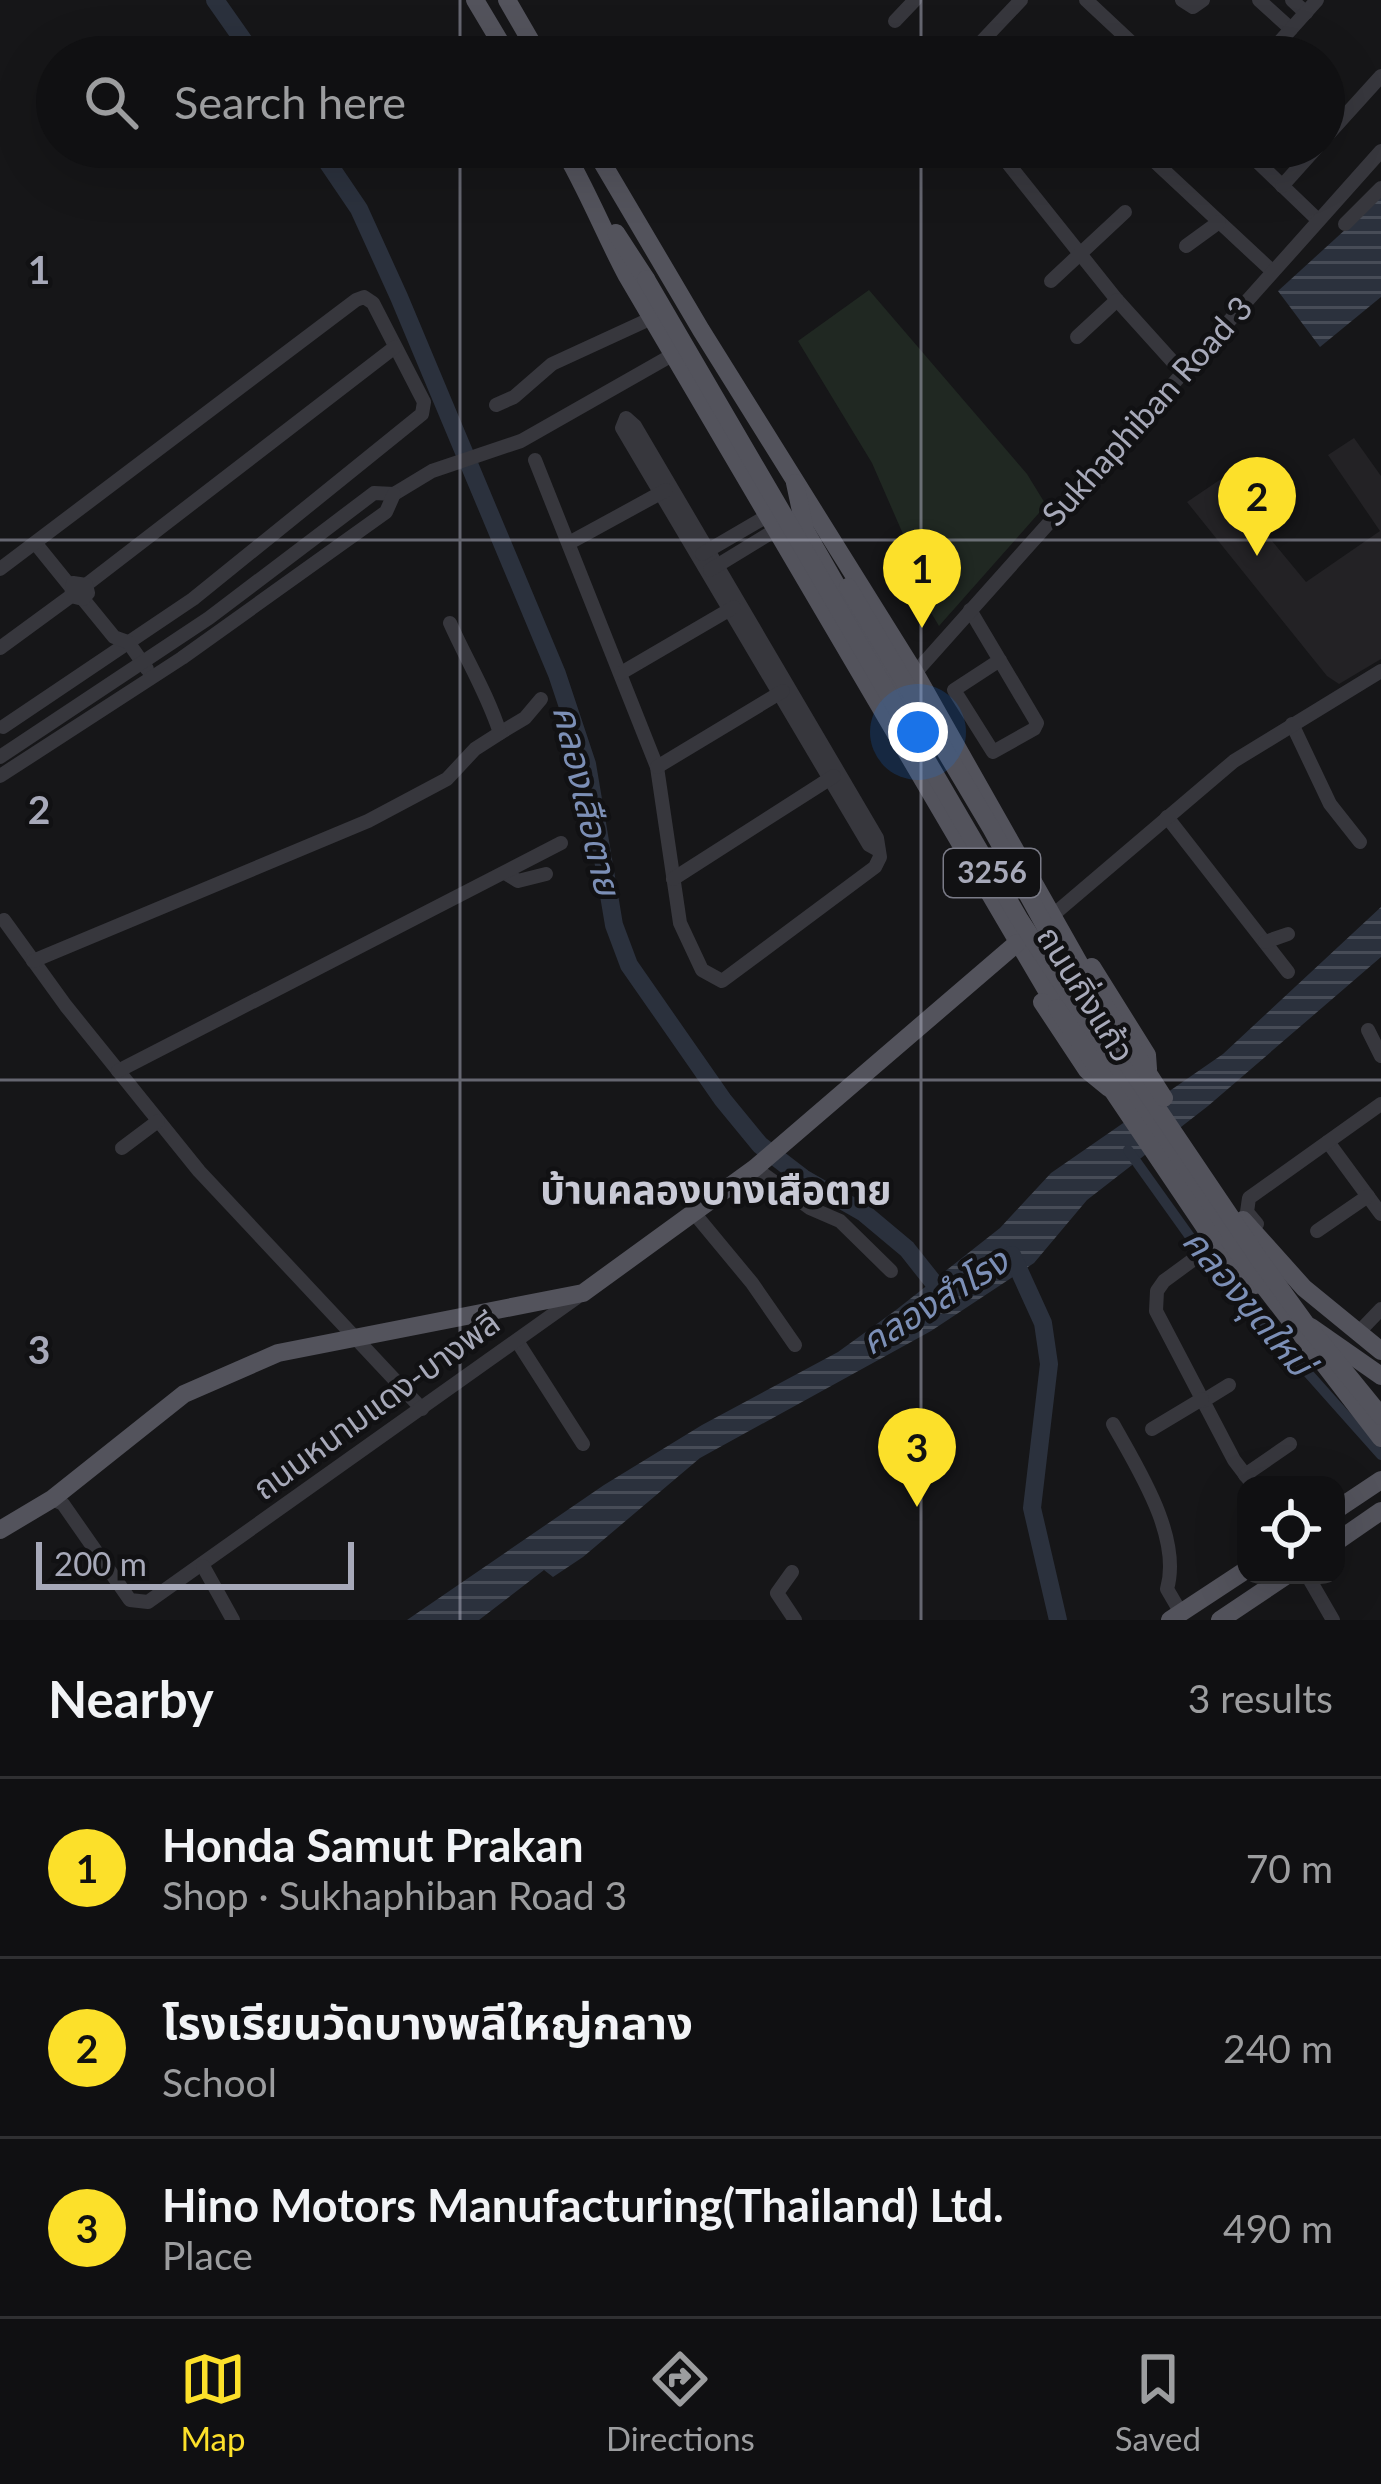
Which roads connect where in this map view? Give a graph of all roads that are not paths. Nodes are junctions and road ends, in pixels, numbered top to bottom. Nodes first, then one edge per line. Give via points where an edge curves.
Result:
1 (475, 0) edge
2 (507, 0) edge
3 (915, 0) edge
4 (1021, 0) edge
5 (1086, 0) edge
6 (1182, 0) edge
7 (1203, 0) edge
8 (1259, 0) edge
9 (1292, 0) edge
10 (1317, 0) edge
11 (1306, 13) junction
12 (895, 21) dead end
13 (1291, 29) junction
14 (496, 36) edge
15 (528, 36) edge
16 (987, 36) edge
17 (1125, 36) edge
18 (1285, 36) edge
19 (1381, 76) edge
20 (1345, 116) edge
21 (1378, 163) edge
22 (574, 168) edge
23 (606, 168) edge
24 (1012, 168) edge
25 (1161, 168) edge
26 (1264, 168) edge
27 (1298, 168) edge
28 (1282, 186) junction
29 (1381, 188) edge
30 (594, 203) junction
31 (1126, 212) dead end
32 (1318, 220) junction
33 (1220, 223) junction
34 (1345, 224) dead end
35 (1186, 246) dead end
36 (1082, 253) junction
37 (1272, 271) junction
38 (1052, 280) dead end
39 (1117, 300) junction
40 (652, 318) junction
41 (1077, 337) dead end
42 (395, 347) junction
43 (674, 354) junction
44 (1182, 372) junction
45 (496, 405) dead end
46 (535, 460) dead end
47 (795, 477) junction
48 (665, 490) junction
49 (394, 494) junction
50 (798, 502) junction
51 (773, 522) junction
52 (317, 535) junction
53 (569, 543) junction
54 (36, 544) junction
55 (731, 547) junction
56 (328, 552) junction
57 (702, 554) junction
58 (0, 569) edge
59 (712, 569) junction
60 (78, 592) junction
61 (734, 608) junction
62 (970, 610) junction
63 (450, 623) dead end
64 (118, 644) junction
65 (0, 648) edge
66 (1000, 661) junction
67 (147, 670) junction
68 (1381, 670) edge
69 (621, 673) junction
70 (915, 673) junction
71 (132, 680) junction
72 (783, 691) junction
73 (541, 700) dead end
74 (1292, 724) junction
75 (3, 727) dead end
76 (500, 733) junction
77 (0, 757) edge
78 (657, 767) junction
79 (0, 776) edge
80 (834, 776) junction
81 (1167, 818) junction
82 (1360, 842) dead end
83 (561, 843) dead end
84 (505, 873) junction
85 (545, 874) dead end
86 (674, 880) junction
87 (4, 920) dead end
88 (1058, 924) junction
89 (1033, 926) junction
90 (1288, 934) dead end
91 (1264, 942) junction
92 (1022, 951) junction
93 (33, 961) junction
94 (1288, 972) dead end
95 (1087, 978) junction
96 (1368, 1030) dead end
97 (1381, 1056) edge
98 (118, 1071) junction
99 (1381, 1104) edge
100 (158, 1120) junction
101 (1328, 1142) junction
102 (122, 1148) dead end
103 (759, 1164) junction
104 (1367, 1196) junction
105 (694, 1213) junction
106 (1381, 1214) edge
107 (1317, 1231) dead end
108 (1207, 1249) junction
109 (891, 1270) dead end
110 (1304, 1288) junction
111 (583, 1293) junction
112 (1381, 1309) edge
113 (1358, 1333) junction
114 (355, 1337) junction
115 (517, 1341) junction
116 (795, 1345) dead end
117 (1381, 1351) edge
118 (1380, 1376) edge
119 (1229, 1385) dead end
120 (1203, 1400) junction
121 (422, 1409) junction
122 (1381, 1416) edge
123 (1113, 1424) dead end
124 (1153, 1430) dead end
125 (1381, 1438) edge
126 (583, 1444) dead end
127 (1290, 1444) dead end
128 (1247, 1476) edge
129 (1254, 1476) edge
130 (1378, 1479) edge
131 (52, 1499) junction
132 (1345, 1503) edge
133 (1381, 1511) edge
134 (0, 1530) edge
135 (1345, 1536) edge
136 (203, 1565) junction
137 (792, 1571) dead end
138 (1237, 1576) edge
139 (1274, 1584) edge
140 (1312, 1584) edge
141 (1175, 1616) edge
142 (233, 1620) edge
143 (795, 1620) edge
144 (1220, 1620) edge
145 (1333, 1620) edge

1 - 14 main road
2 - 15 main road
3 - 12 street
4 - 16 street
5 - 17 street
6 - 7 street via 1193,7
8 - 13 street
9 - 11 street
10 - 11 street
11 - 13 street
13 - 18 street
19 - 20 street
21 - 32 street, Sukhaphiban Road 3
22 - 30 main road, ถนนกิ่งแก้ว / 3256
23 - 47 main road, ถนนกิ่งแก้ว / 3256
24 - 36 street
25 - 33 street
26 - 28 street
27 - 28 street
28 - 32 street
29 - 34 street
30 - 40 main road, ถนนกิ่งแก้ว / 3256
30 - 125 main road, 3256, bridge via 1070,1000 1236,1250
31 - 36 street
32 - 37 street, Sukhaphiban Road 3
33 - 35 street
33 - 37 street
36 - 38 street
36 - 39 street
37 - 44 street, Sukhaphiban Road 3
39 - 41 street
39 - 44 street
40 - 43 main road, ถนนกิ่งแก้ว / 3256
40 - 45 street via 552,364
42 - 54 street via 373,303 356,300
42 - 60 street
42 - 64 street via 424,402 422,414 232,570
43 - 49 street via 520,441 432,471
43 - 51 main road, ถนนกิ่งแก้ว / 3256
44 - 62 street, Sukhaphiban Road 3
46 - 53 street
47 - 50 main road, 3256
47 - 70 main road, ถนนกิ่งแก้ว / 3256
48 - 48 street via 622,428 626,418
48 - 53 street
48 - 57 street
49 - 52 street via 374,493
49 - 56 street via 386,512
50 - 89 main road, 3256 via 812,543
50 - 122 main road, 3256, bridge via 1093,1013 1259,1259
51 - 55 street
51 - 92 main road, ถนนกิ่งแก้ว / 3256
52 - 56 street
52 - 67 street
53 - 69 street
54 - 58 street
54 - 60 street
55 - 57 street
55 - 59 street
56 - 67 street
57 - 59 street
59 - 61 street
60 - 64 street
60 - 65 street
61 - 69 street
61 - 72 street
62 - 66 street
62 - 70 street, Sukhaphiban Road 3
63 - 76 street
64 - 67 street
64 - 71 street
64 - 75 street
66 - 66 street via 1036,723 993,752 954,690
67 - 71 street
68 - 74 street
69 - 78 street
70 - 88 main road, ถนนกิ่งแก้ว / 3256
71 - 77 street
71 - 79 street
72 - 78 street
72 - 80 street
73 - 76 street
74 - 81 street via 1234,760
74 - 82 street via 1330,804
76 - 93 street via 447,779 368,821
78 - 86 street
80 - 86 street
80 - 86 street via 878,850 875,867 722,981 702,970 690,948
81 - 88 street
81 - 91 street
83 - 84 street
84 - 85 street via 518,881
84 - 98 street
87 - 93 street
88 - 92 main road via 1141,1042 1148,1069 1117,1089 1087,1070 1036,992
88 - 95 main road, ถนนกิ่งแก้ว / 3256
89 - 92 street
89 - 95 main road
90 - 91 street
91 - 94 street
92 - 103 main road, ถนนหนามแดง-บางพลี
92 - 108 main road, ถนนกิ่งแก้ว / 3256, bridge
93 - 98 street
95 - 110 main road, ถนนกิ่งแก้ว / 3256, bridge via 1244,1220
96 - 97 street
98 - 100 street
99 - 101 street
100 - 102 street
100 - 114 street
101 - 104 street
101 - 110 street via 1246,1204
103 - 105 main road, ถนนหนามแดง-บางพลี
103 - 109 street via 810,1208 840,1221
104 - 106 street
104 - 107 street
105 - 111 main road, ถนนหนามแดง-บางพลี
105 - 116 street
108 - 118 main road, ถนนกิ่งแก้ว / 3256
108 - 120 street via 1163,1281 1156,1311
110 - 113 main road, ถนนกิ่งแก้ว / 3256
111 - 114 main road, ถนนหนามแดง-บางพลี
111 - 115 street, ถนนหนามแดง-บางพลี
112 - 113 street
113 - 117 main road, ถนนกิ่งแก้ว / 3256
114 - 121 street
114 - 131 main road, ถนนหนามแดง-บางพลี via 278,1353 184,1394
115 - 121 street, ถนนหนามแดง-บางพลี
115 - 126 street
119 - 120 street
120 - 124 street
120 - 128 street
121 - 136 street, ถนนหนามแดง-บางพลี
123 - 141 street via 1166,1533
127 - 129 street
130 - 132 main road
131 - 134 main road, ถนนหนามแดง-บางพลี
131 - 136 street, ถนนหนามแดง-บางพลี via 134,1602 148,1602
133 - 135 main road
136 - 142 street
137 - 143 street via 777,1592
138 - 141 main road
139 - 144 main road
140 - 145 street

